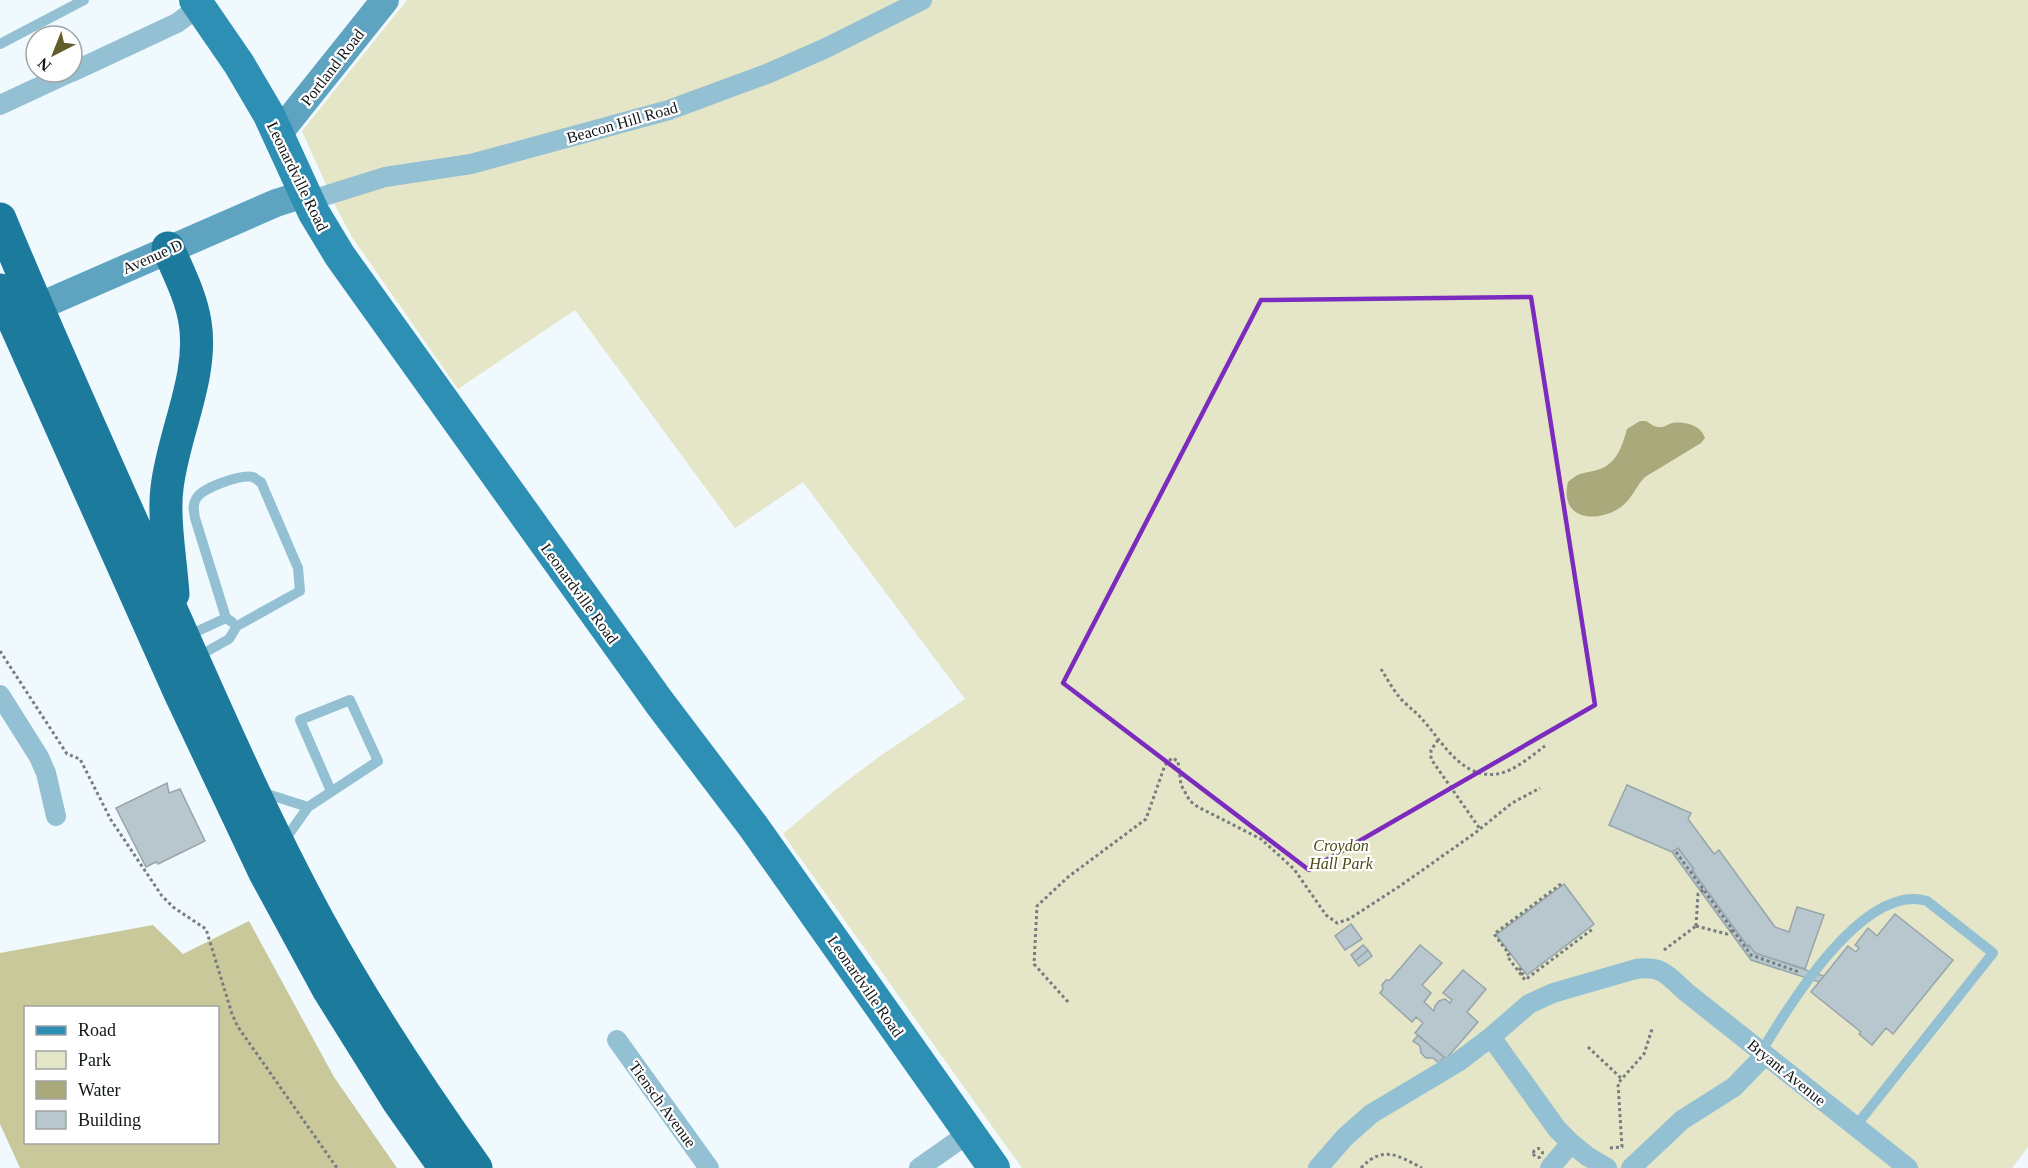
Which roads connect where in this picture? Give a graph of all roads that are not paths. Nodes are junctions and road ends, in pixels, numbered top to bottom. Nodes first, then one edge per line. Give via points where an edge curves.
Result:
1 (84, 0) edge
2 (385, 0) edge
3 (922, 0) edge
4 (197, 3) edge
5 (0, 44) edge
6 (84, 66) edge
7 (46, 84) edge
8 (0, 105) edge
9 (279, 134) junction
10 (306, 197) junction
11 (0, 219) edge
12 (168, 248) junction
13 (12, 310) edge
14 (226, 618) junction
15 (237, 626) junction
16 (184, 639) junction
17 (0, 694) edge
18 (253, 790) junction
19 (331, 791) junction
20 (308, 807) junction
21 (56, 816) dead end
22 (281, 847) junction
23 (1491, 1037) junction
24 (617, 1041) dead end
25 (1763, 1053) junction
26 (1855, 1127) junction
27 (969, 1133) junction
28 (1571, 1143) junction
29 (445, 1168) edge
30 (476, 1168) edge
31 (709, 1168) edge
32 (919, 1168) edge
33 (994, 1168) edge
34 (1318, 1168) edge
35 (1550, 1168) edge
36 (1607, 1168) edge
37 (1631, 1168) edge
38 (1908, 1168) edge

1 - 5 lane
2 - 9 street, Portland Road
3 - 10 street, Beacon Hill Road via 769,73 669,110 471,164 385,177 321,197
4 - 6 street via 177,23
4 - 9 main road, Leonardville Road via 239,64
7 - 8 street
9 - 10 main road, Leonardville Road
10 - 12 street, Avenue D via 282,200
10 - 27 main road, Leonardville Road via 365,293 659,702 753,826
11 - 13 highway
12 - 13 street, Avenue D
12 - 16 highway via 196,323 192,382 166,490
13 - 16 highway
13 - 29 highway via 180,693 265,873 357,1036
14 - 15 lane
14 - 15 lane via 193,505 203,490 241,477 254,477 261,482 298,568 300,591
14 - 16 lane
15 - 16 lane via 229,639
16 - 18 highway
17 - 21 street via 39,757
18 - 20 lane
18 - 22 highway
19 - 19 lane via 378,761 350,700 300,720
19 - 20 lane
20 - 22 lane
22 - 30 highway via 352,980
23 - 25 street, Bryant Avenue via 1524,1007 1544,996 1636,969 1656,968
23 - 28 street
23 - 34 street via 1458,1062 1371,1114 1344,1137
24 - 31 street, Tiensch Avenue
25 - 26 street, Bryant Avenue
25 - 26 lane via 1789,1008 1836,944 1861,922 1888,906 1926,901 1993,952
25 - 37 street via 1740,1081 1682,1120
26 - 38 street, Bryant Avenue
27 - 32 street
27 - 33 main road, Leonardville Road
28 - 35 street
28 - 36 street

